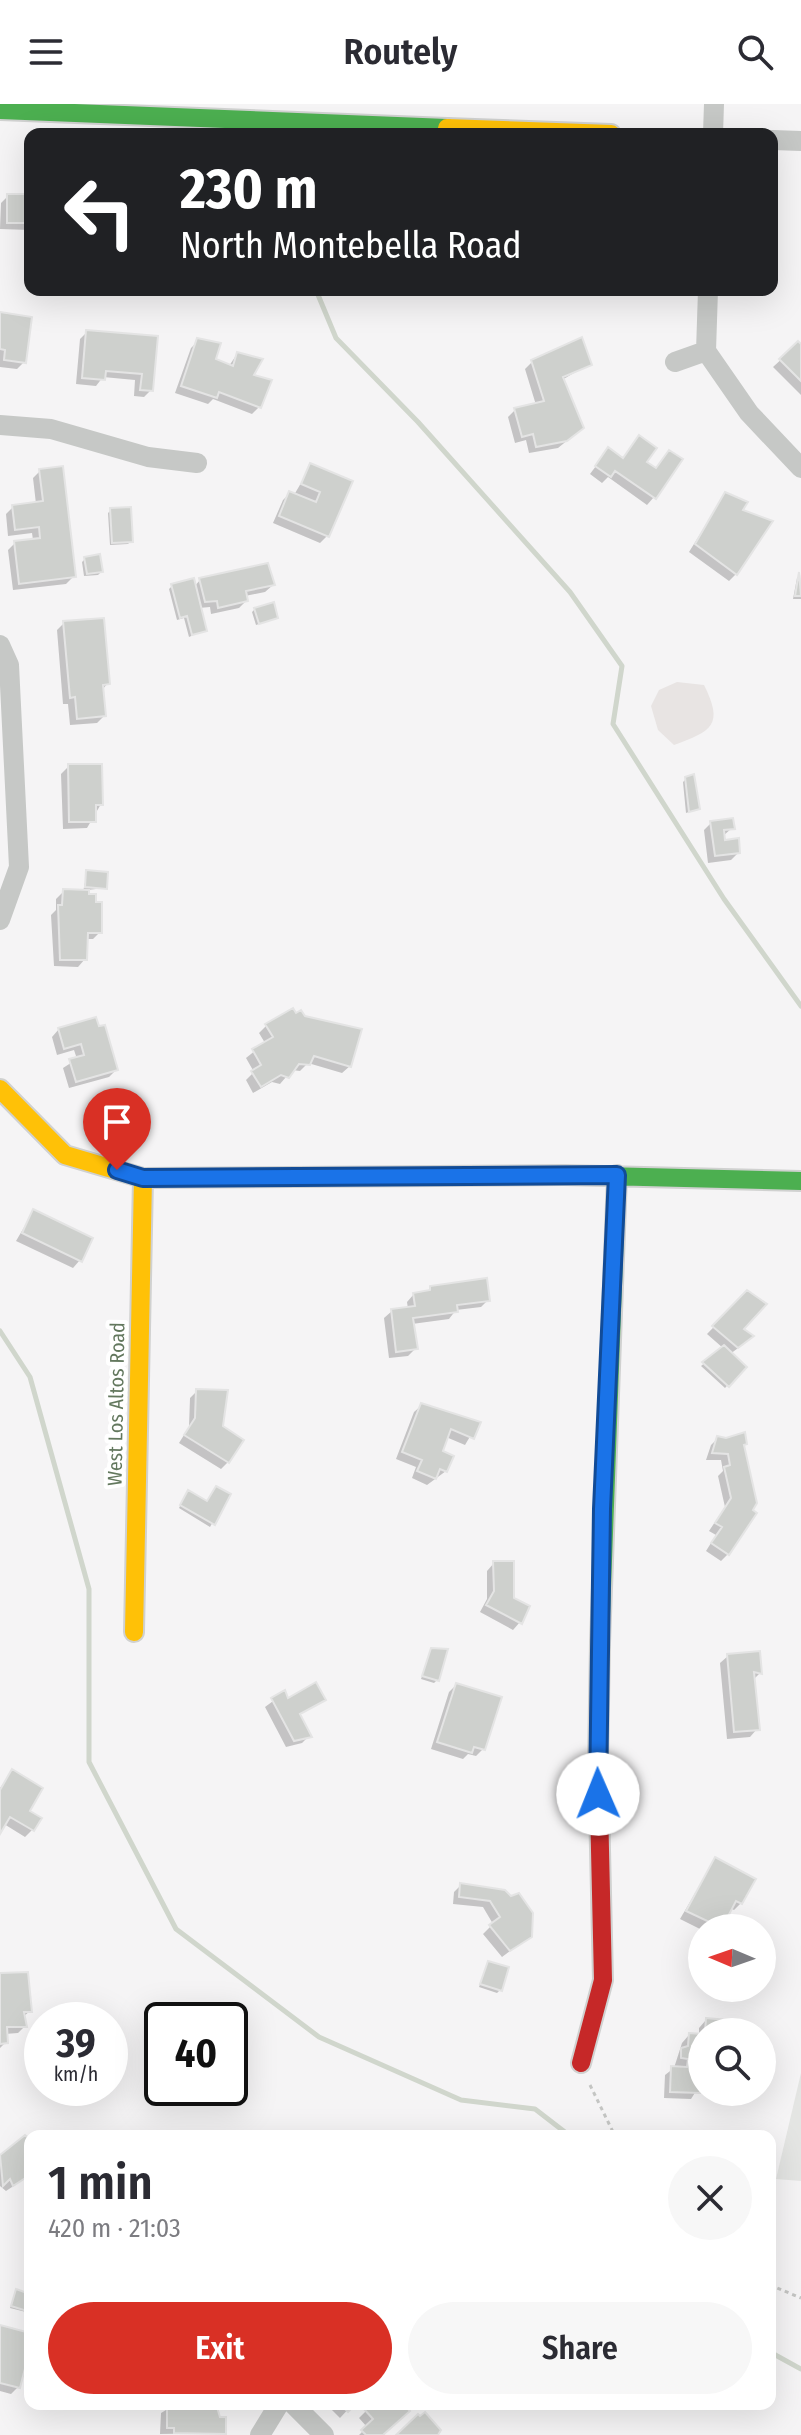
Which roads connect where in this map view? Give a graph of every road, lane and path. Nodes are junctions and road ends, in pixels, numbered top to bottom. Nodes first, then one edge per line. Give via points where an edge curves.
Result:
1 (714, 104) edge
2 (0, 110) edge
3 (458, 128) edge
4 (713, 128) edge
5 (778, 140) edge
6 (801, 141) edge
7 (708, 296) edge
8 (706, 351) junction
9 (675, 362) dead end
10 (0, 425) edge
11 (197, 463) dead end
12 (801, 468) edge
13 (0, 645) edge
14 (0, 920) edge
15 (0, 1089) edge
16 (617, 1175) junction
17 (143, 1178) junction
18 (801, 1181) edge
19 (134, 1632) dead end
20 (581, 2063) joint
21 (612, 2130) edge
22 (776, 2288) edge
23 (801, 2298) edge
24 (275, 2410) edge
25 (299, 2410) edge
26 (260, 2435) edge
27 (324, 2435) edge

1 - 4 street
2 - 3 street
5 - 6 street
7 - 8 street
8 - 9 street
8 - 12 street via 749,413
10 - 11 street via 51,429 148,457
13 - 14 street via 9,665 19,867
15 - 17 street via 65,1155
16 - 17 street
16 - 18 street
16 - 20 street via 602,1509 598,1763 603,1980
17 - 19 street, West Los Altos Road
20 - 21 path
22 - 23 path
24 - 26 street
25 - 27 street

